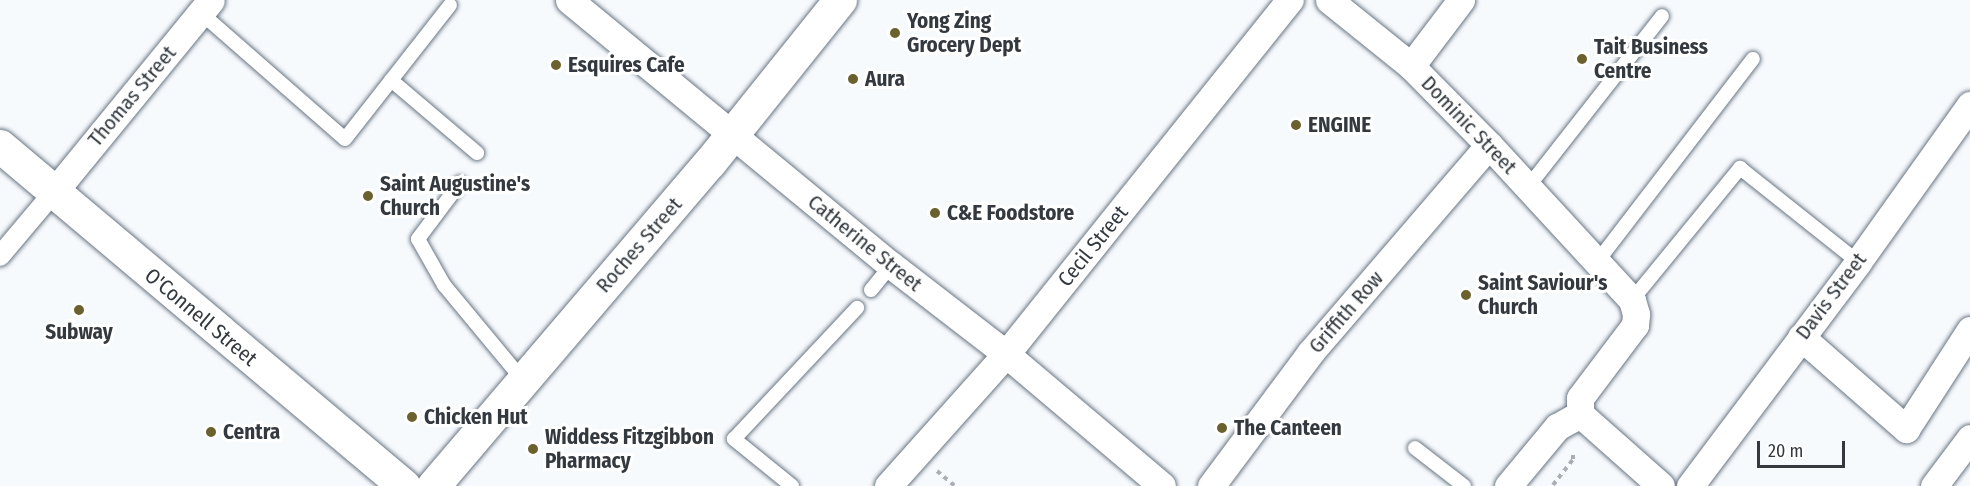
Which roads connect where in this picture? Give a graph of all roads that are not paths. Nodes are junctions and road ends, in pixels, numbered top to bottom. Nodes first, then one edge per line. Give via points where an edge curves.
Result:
1 (569, 0) edge
2 (840, 0) edge
3 (1290, 0) edge
4 (1329, 0) edge
5 (1461, 0) edge
6 (450, 5) dead end
7 (206, 7) edge
8 (1662, 16) dead end
9 (1753, 59) dead end
10 (1411, 66) junction
11 (391, 80) junction
12 (1970, 105) edge
13 (732, 135) junction
14 (1489, 145) junction
15 (0, 146) edge
16 (477, 153) dead end
17 (460, 183) dead end
18 (1528, 187) junction
19 (53, 193) junction
20 (0, 256) edge
21 (1597, 262) junction
22 (1857, 262) junction
23 (891, 265) junction
24 (871, 290) dead end
25 (1632, 300) junction
26 (857, 308) dead end
27 (1970, 330) edge
28 (1800, 337) junction
29 (1006, 354) junction
30 (523, 380) junction
31 (1580, 414) junction
32 (1970, 438) edge
33 (1415, 448) dead end
34 (404, 486) edge
35 (433, 486) edge
36 (792, 486) edge
37 (888, 486) edge
38 (1162, 486) edge
39 (1211, 486) edge
40 (1464, 486) edge
41 (1508, 486) edge
42 (1661, 486) edge
43 (1690, 486) edge
44 (1934, 486) edge

1 - 13 street, Catherine Street
2 - 13 main road, Roches Street
3 - 29 street, Cecil Street
4 - 10 street, Dominic Street
5 - 10 street
6 - 11 lane
7 - 11 lane via 345,140
7 - 19 street, Thomas Street
8 - 18 lane
9 - 21 lane
10 - 14 street, Dominic Street
11 - 16 lane
12 - 22 street, Davis Street
13 - 23 street, Catherine Street
13 - 30 main road, Roches Street
14 - 18 street, Dominic Street
14 - 39 street, Griffith Row via 1310,353
15 - 19 main road, O'Connell Street
17 - 30 lane via 418,239 444,285
18 - 21 street, Dominic Street
19 - 20 street
19 - 34 main road, O'Connell Street
21 - 25 street, Dominic Street
22 - 25 lane via 1740,168
22 - 28 street, Davis Street
23 - 24 lane
23 - 29 street, Catherine Street
25 - 31 street via 1635,325 1580,398
26 - 36 lane via 734,439
27 - 28 street via 1906,429
28 - 43 street, Davis Street
29 - 37 street, Cecil Street
29 - 38 street, Catherine Street
30 - 35 main road, Roches Street
31 - 41 street via 1557,427
31 - 42 street
32 - 44 street
33 - 40 lane

